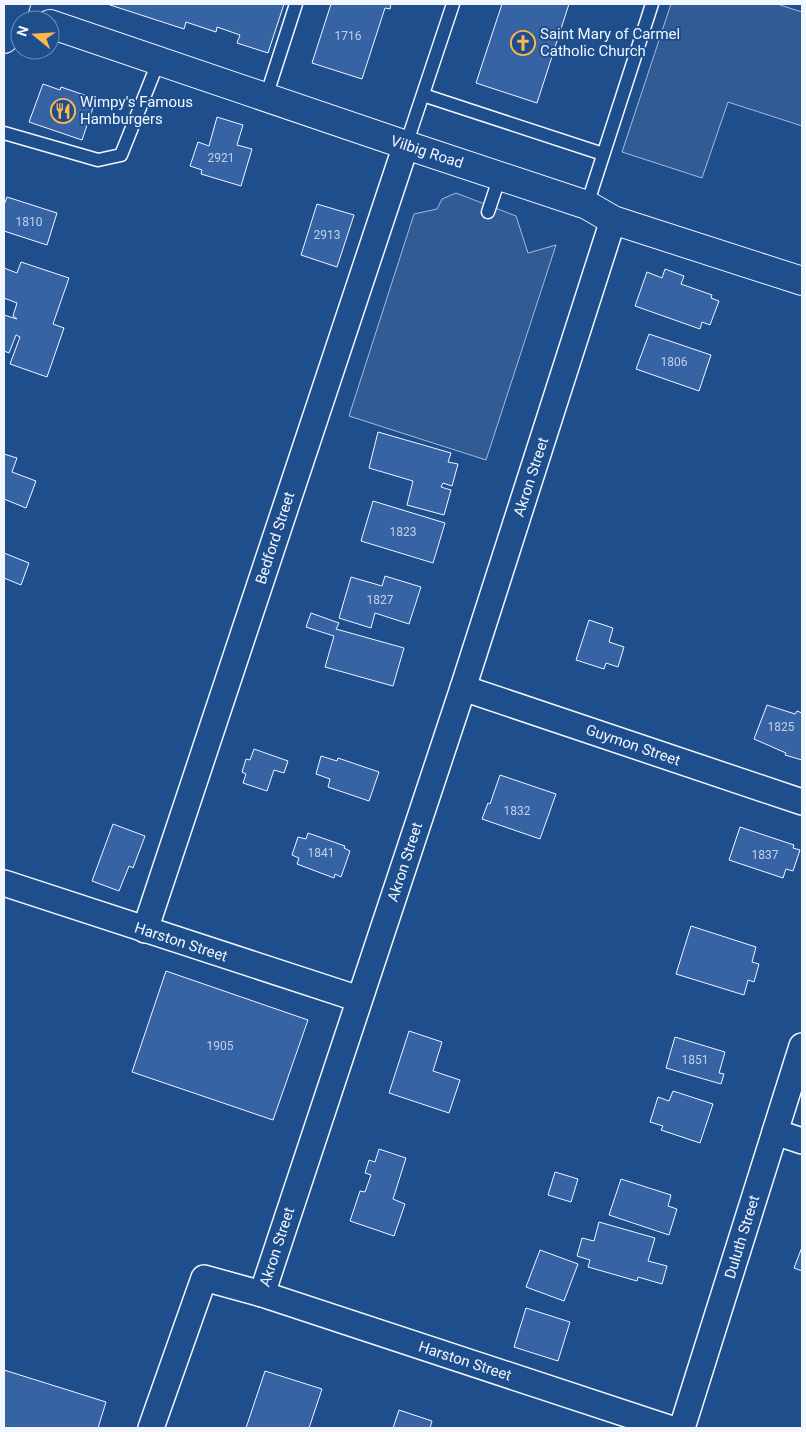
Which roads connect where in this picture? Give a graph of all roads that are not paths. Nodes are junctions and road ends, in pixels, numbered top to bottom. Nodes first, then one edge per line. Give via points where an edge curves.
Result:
1 (296, 4) edge
2 (453, 4) edge
3 (652, 4) edge
4 (11, 8) edge
5 (60, 27) edge
6 (4, 39) edge
7 (158, 60) junction
8 (422, 95) junction
9 (266, 97) junction
10 (4, 132) edge
11 (406, 145) junction
12 (603, 154) junction
13 (500, 176) junction
14 (587, 205) junction
15 (488, 212) dead end
16 (613, 220) junction
17 (802, 282) edge
18 (463, 688) junction
19 (802, 802) edge
20 (4, 883) edge
21 (145, 930) junction
22 (359, 999) junction
23 (802, 1046) edge
24 (775, 1132) junction
25 (802, 1141) edge
26 (262, 1294) junction
27 (151, 1428) edge
28 (669, 1428) edge
29 (682, 1428) edge

1 - 9 lane
2 - 8 lane
3 - 12 lane
4 - 6 street
5 - 7 street, Vilbig Road
7 - 9 street, Vilbig Road
7 - 10 lane via 121,155 98,160
8 - 11 lane
8 - 12 lane
9 - 11 street, Vilbig Road
11 - 13 street, Vilbig Road
11 - 21 street, Bedford Street
12 - 14 lane
13 - 14 street, Vilbig Road
13 - 15 lane
14 - 16 street, Vilbig Road
16 - 17 street, Vilbig Road
16 - 18 street, Akron Street
18 - 19 street, Guymon Street
18 - 22 street, Akron Street
20 - 21 street, Harston Street
21 - 22 street, Harston Street
22 - 26 street, Akron Street
23 - 24 street, Duluth Street
24 - 25 street
24 - 29 street, Duluth Street
26 - 27 street, Akron Street via 204,1278
26 - 28 street, Harston Street

